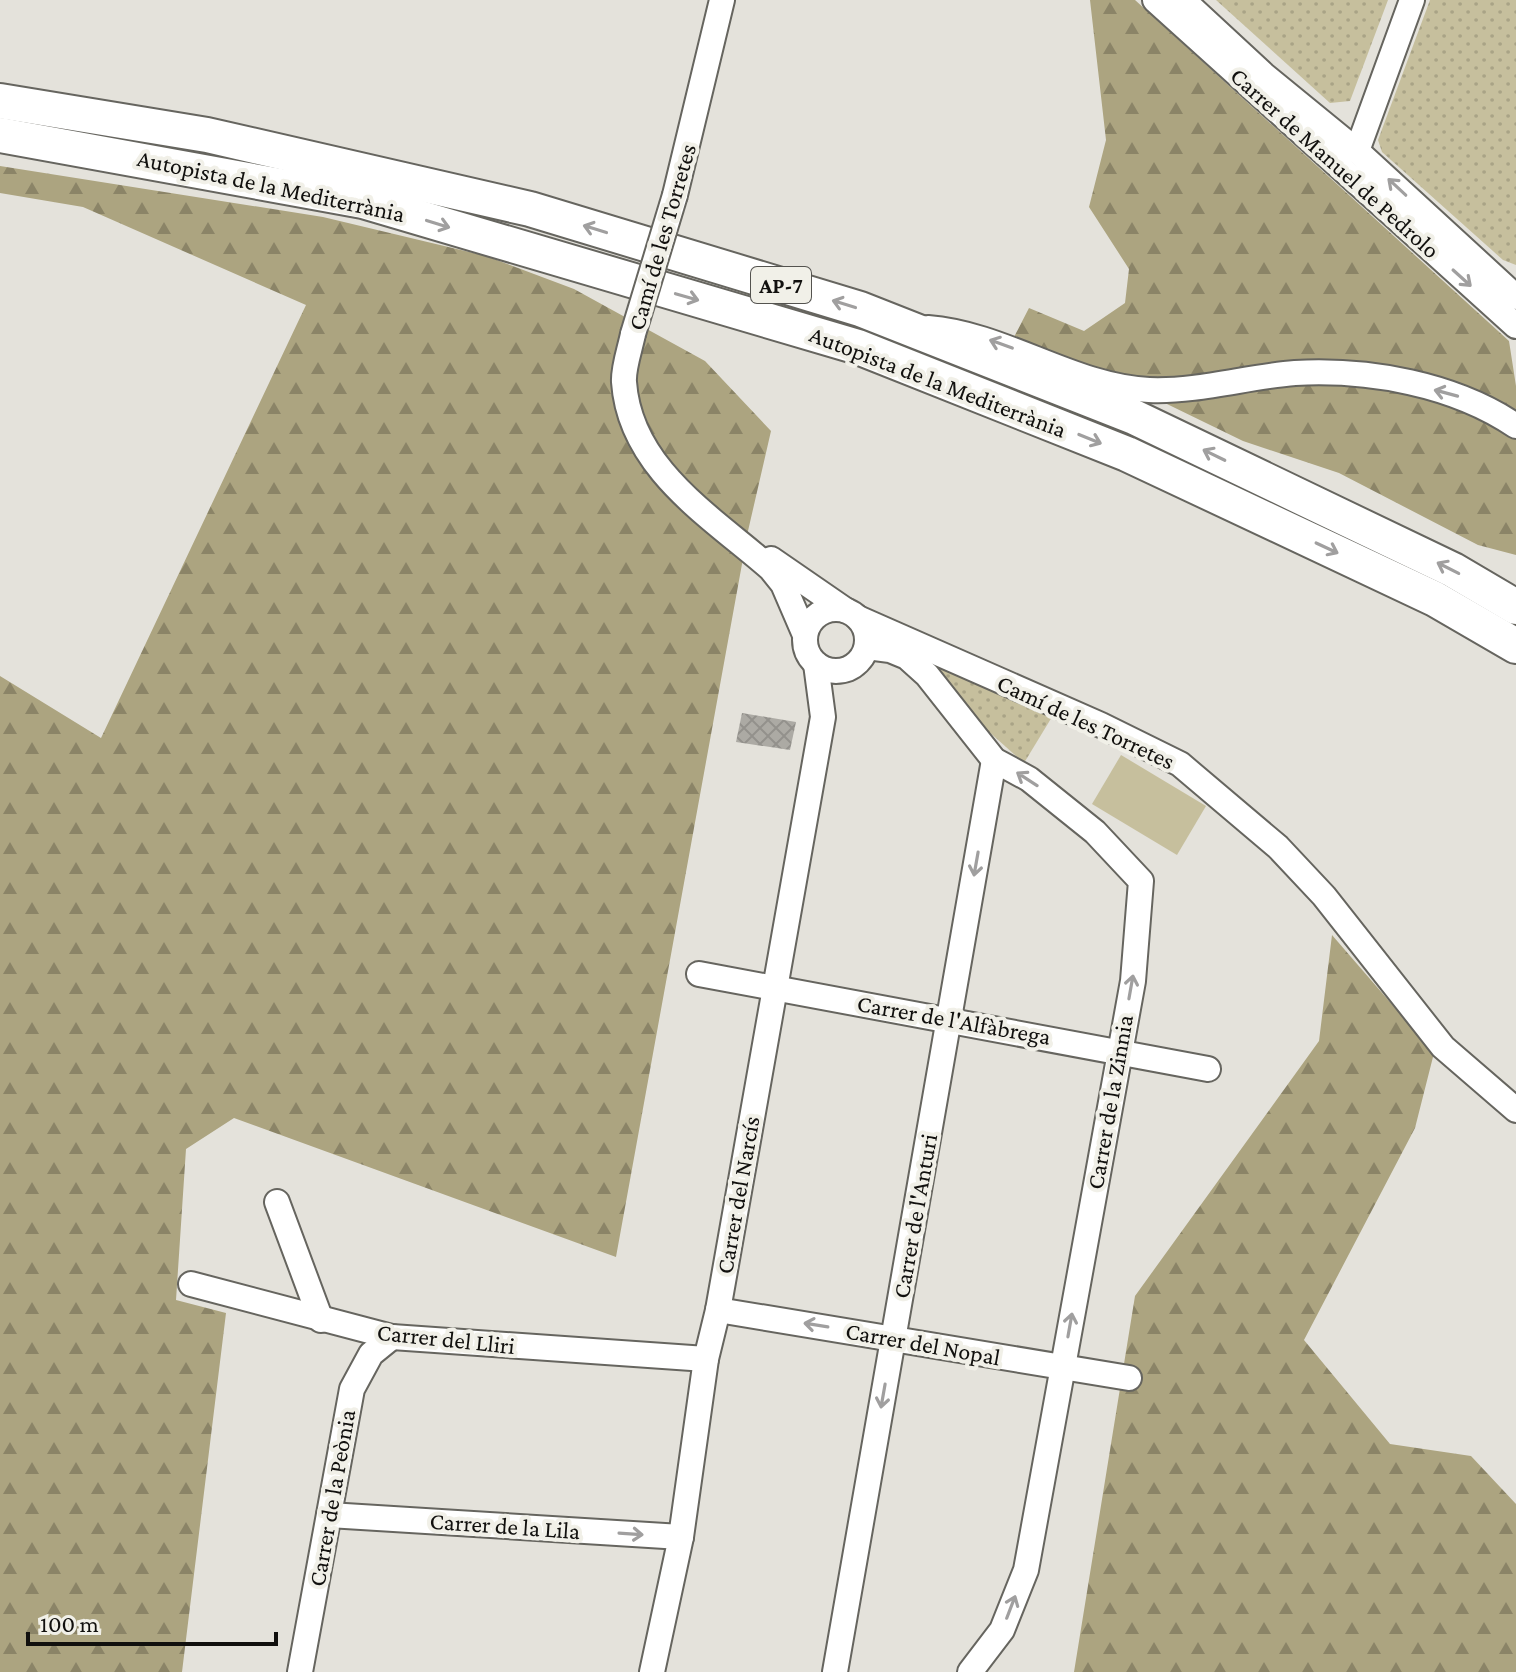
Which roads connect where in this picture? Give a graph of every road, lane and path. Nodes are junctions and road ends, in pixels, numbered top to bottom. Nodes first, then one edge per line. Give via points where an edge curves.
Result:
1 (722, 0) edge
2 (1155, 0) edge
3 (1183, 0) edge
4 (1412, 0) edge
5 (0, 101) edge
6 (0, 135) edge
7 (0, 146) edge
8 (1357, 151) junction
9 (114, 153) junction
10 (1516, 297) edge
11 (904, 326) junction
12 (1516, 326) edge
13 (1516, 426) edge
14 (729, 532) junction
15 (1516, 607) edge
16 (851, 614) junction
17 (805, 635) junction
18 (1516, 646) edge
19 (867, 647) junction
20 (816, 664) junction
21 (846, 670) junction
22 (823, 717) junction
23 (994, 760) junction
24 (699, 974) dead end
25 (774, 988) junction
26 (950, 1020) junction
27 (1119, 1050) junction
28 (1208, 1069) dead end
29 (1516, 1110) edge
30 (277, 1202) dead end
31 (191, 1284) dead end
32 (718, 1310) junction
33 (321, 1320) junction
34 (392, 1337) junction
35 (893, 1338) junction
36 (706, 1359) junction
37 (1062, 1369) junction
38 (1129, 1378) dead end
39 (329, 1515) junction
40 (681, 1537) junction
41 (300, 1672) edge
42 (652, 1672) edge
43 (835, 1672) edge
44 (970, 1672) edge

1 - 14 street, Camí de les Torretes, bridge via 623,381 637,435 655,467
2 -> 12 street, Carrer de Manuel de Pedrolo
3 - 8 street, Carrer de Manuel de Pedrolo
4 - 8 street
11 -> 5 highway, Autopista de la Mediterrània / AP-7 via 530,209 207,135
6 - 9 highway, Autopista de la Mediterrània / AP-7
7 - 9 street
10 -> 8 street, Carrer de Manuel de Pedrolo
9 -> 18 highway, Autopista de la Mediterrània / AP-7 via 363,201 858,347 1127,454 1435,599
13 -> 11 street via 1492,409 1453,394 1381,377 1295,373 1149,390 1054,366 963,330
15 -> 11 highway, Autopista de la Mediterrània / AP-7 via 1453,570 1134,417
14 - 16 street, Camí de les Torretes
14 - 17 street, Camí de les Torretes via 783,584
16 - 17 street via 834,609 815,617
16 - 19 street via 866,631
16 - 29 street, Camí de les Torretes via 1180,764 1278,847 1324,896 1443,1047
17 - 20 street via 806,651
19 - 21 street
19 - 23 street, Carrer de la Zinnia via 907,657
20 - 21 street via 825,670
20 - 22 street, Carrer del Narcís
21 - 22 street, Carrer del Narcís
22 - 25 street, Carrer del Narcís
23 -> 26 street, Carrer de l'Anturi
27 -> 23 street, Carrer de la Zinnia via 1133,981 1141,881 1095,832 1029,779
24 - 25 street, Carrer de l'Alfàbrega
25 - 26 street, Carrer de l'Alfàbrega
25 - 32 street, Carrer del Narcís
26 - 27 street, Carrer de l'Alfàbrega
26 - 35 street, Carrer de l'Anturi
27 - 28 street, Carrer de l'Alfàbrega
37 -> 27 street, Carrer de la Zinnia
30 - 33 street
31 - 33 street, Carrer del Lliri
35 -> 32 street, Carrer del Nopal
32 - 36 street, Carrer del Narcís
33 - 34 street, Carrer del Lliri
34 - 36 street, Carrer del Lliri
34 - 39 street, Carrer de la Peònia via 371,1354 352,1389
35 - 37 street, Carrer del Nopal
35 -> 43 street, Carrer de l'Anturi
36 - 40 street, Carrer del Narcís
37 - 38 street, Carrer del Nopal
44 -> 37 street, Carrer de la Zinnia via 1002,1630 1026,1570
39 -> 40 street, Carrer de la Lila
39 - 41 street, Carrer de la Peònia
40 - 42 street, Carrer del Narcís

